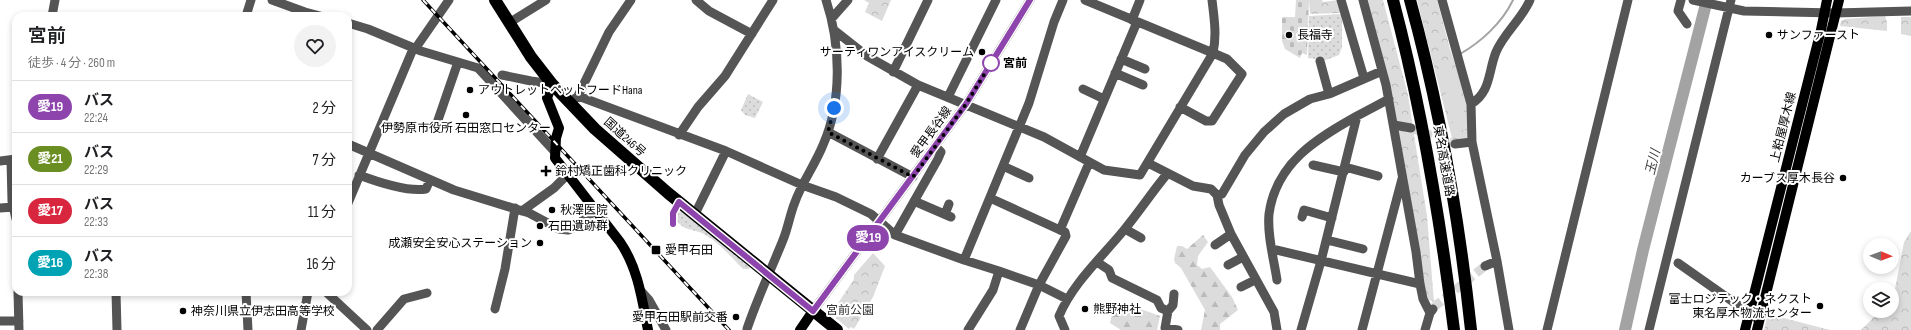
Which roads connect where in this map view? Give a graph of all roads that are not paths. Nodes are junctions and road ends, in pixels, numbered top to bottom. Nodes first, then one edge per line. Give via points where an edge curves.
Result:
1 (54, 0) edge
2 (251, 0) edge
3 (273, 0) edge
4 (449, 0) edge
5 (495, 0) edge
6 (546, 0) edge
7 (631, 0) edge
8 (696, 0) edge
9 (773, 0) edge
10 (826, 0) edge
11 (848, 0) edge
12 (928, 0) edge
13 (996, 0) edge
14 (1030, 0) edge
15 (1063, 0) edge
16 (1085, 0) edge
17 (1140, 0) edge
18 (1212, 0) edge
19 (1341, 0) edge
20 (1362, 0) edge
21 (1393, 0) edge
22 (1410, 0) edge
23 (1442, 0) edge
24 (1530, 0) edge
25 (1628, 0) edge
26 (1681, 0) edge
27 (1693, 0) edge
28 (1827, 0) edge
29 (1838, 0) edge
30 (1727, 4) edge
31 (1911, 11) edge
32 (52, 12) edge
33 (247, 12) edge
34 (305, 12) edge
35 (1825, 13) junction
36 (1835, 13) junction
37 (832, 18) junction
38 (1134, 21) junction
39 (509, 23) junction
40 (352, 24) edge
41 (1687, 24) dead end
42 (834, 30) junction
43 (752, 34) junction
44 (414, 49) junction
45 (1214, 52) junction
46 (1121, 59) junction
47 (1320, 61) dead end
48 (458, 62) junction
49 (1142, 67) dead end
50 (893, 72) junction
51 (1382, 72) junction
52 (1115, 73) junction
53 (502, 75) dead end
54 (1364, 78) junction
55 (1139, 82) dead end
56 (552, 84) junction
57 (918, 85) junction
58 (1083, 90) dead end
59 (1329, 94) junction
60 (948, 97) junction
61 (1389, 98) junction
62 (574, 99) junction
63 (1104, 99) junction
64 (966, 104) junction
65 (1471, 104) junction
66 (1180, 107) junction
67 (1357, 116) junction
68 (437, 123) dead end
69 (1019, 126) junction
70 (1394, 126) junction
71 (1411, 128) tunnel mouth
72 (828, 132) junction
73 (679, 135) junction
74 (1472, 142) junction
75 (1455, 144) tunnel mouth
76 (352, 146) edge
77 (935, 146) junction
78 (554, 151) junction
79 (726, 151) junction
80 (368, 153) junction
81 (1080, 157) junction
82 (12, 159) edge
83 (877, 159) junction
84 (0, 161) edge
85 (1089, 163) junction
86 (1148, 163) junction
87 (1313, 165) dead end
88 (1003, 166) junction
89 (1344, 170) junction
90 (1166, 174) junction
91 (359, 175) junction
92 (567, 175) junction
93 (1402, 175) junction
94 (1378, 176) dead end
95 (913, 177) junction
96 (1029, 178) dead end
97 (430, 180) junction
98 (802, 185) junction
99 (352, 193) edge
100 (1217, 195) junction
101 (990, 198) junction
102 (914, 201) junction
103 (949, 204) dead end
104 (12, 207) edge
105 (0, 208) edge
106 (518, 209) junction
107 (596, 210) junction
108 (1303, 211) dead end
109 (695, 214) junction
110 (1332, 218) junction
111 (880, 221) junction
112 (1125, 229) junction
113 (1060, 230) junction
114 (1231, 234) junction
115 (895, 235) junction
116 (1141, 238) dead end
117 (1327, 240) junction
118 (1215, 245) dead end
119 (1272, 249) junction
120 (1363, 249) dead end
121 (1243, 257) junction
122 (964, 260) junction
123 (1322, 261) junction
124 (1497, 261) junction
125 (1097, 262) junction
126 (1678, 263) dead end
127 (1228, 265) dead end
128 (1485, 266) tunnel mouth
129 (999, 271) junction
130 (768, 274) junction
131 (1378, 275) junction
132 (1255, 280) junction
133 (1278, 280) dead end
134 (1420, 284) junction
135 (1039, 285) junction
136 (1241, 287) dead end
137 (641, 291) junction
138 (427, 292) dead end
139 (1174, 294) dead end
140 (18, 296) edge
141 (116, 296) edge
142 (246, 296) edge
143 (307, 296) edge
144 (330, 296) edge
145 (1067, 299) junction
146 (495, 308) dead end
147 (813, 311) junction
148 (1168, 311) junction
149 (1749, 314) junction
150 (0, 321) edge
151 (1020, 325) edge
152 (1758, 325) edge
153 (19, 326) edge
154 (803, 328) edge
155 (1165, 329) edge
156 (117, 330) edge
157 (248, 330) edge
158 (301, 330) edge
159 (367, 330) edge
160 (377, 330) edge
161 (648, 330) edge
162 (666, 330) edge
163 (746, 330) edge
164 (836, 330) edge
165 (968, 330) edge
166 (1065, 330) edge
167 (1178, 330) edge
168 (1277, 330) edge
169 (1301, 330) edge
170 (1362, 330) edge
171 (1425, 330) edge
172 (1454, 330) edge
173 (1470, 330) edge
174 (1509, 330) edge
175 (1547, 330) edge
176 (1650, 330) edge
177 (1745, 330) edge

1 - 32 street
2 - 33 street
3 - 34 street
4 - 44 street
5 - 39 highway, 国道246号
6 - 39 street
7 - 62 street via 609,32
8 - 43 street via 709,11
9 - 43 street
10 - 37 street
11 - 37 street
12 - 50 street
13 - 60 street
14 - 64 street, 愛甲長谷線
15 - 69 street
16 - 38 street
17 - 38 street
18 - 45 street via 1215,23
19 - 54 street
20 - 51 street
21 - 172 highway, 東名高速道路 via 1425,135
22 - 173 highway, 東名高速道路 via 1442,128 1456,207
23 - 65 street
24 - 65 street via 1496,53 1484,93
25 - 175 street
26 - 41 street via 1678,11
27 - 30 street
28 - 35 main road, 上粕屋厚木線
29 - 36 main road, 上粕屋厚木線
30 - 35 street via 1744,11
30 - 176 street
31 - 36 street
35 - 36 street
35 - 149 main road, 上粕屋厚木線
36 - 152 main road, 上粕屋厚木線
37 - 42 street
38 - 45 street
38 - 46 street
39 - 56 highway, 国道246号
40 - 44 street
42 - 50 street via 867,56
42 - 72 street via 836,89 833,118
43 - 73 street via 725,76 698,107
44 - 48 street
44 - 80 street
45 - 66 street
45 - 66 street via 1242,74 1212,121 1206,121
46 - 49 street
46 - 52 street
47 - 59 street
48 - 68 street
48 - 78 street via 478,68
50 - 57 street
51 - 54 street
51 - 61 street
52 - 55 street
52 - 63 street
53 - 56 street
54 - 59 street
56 - 62 highway, 国道246号
56 - 78 main road via 546,98 558,124
57 - 60 street
57 - 83 street
58 - 63 street
59 - 100 street via 1310,99 1284,114 1264,132 1245,155 1222,194
60 - 64 street
61 - 67 street
61 - 70 street
62 - 73 street
62 - 109 highway, 国道246号 via 594,129
63 - 81 street
64 - 69 street
64 - 77 street, 愛甲長谷線
65 - 74 street
66 - 86 street
67 - 89 street
67 - 119 street via 1316,140 1291,163 1277,188 1269,215
69 - 81 street
69 - 88 street
70 - 71 street
70 - 93 street
72 - 83 street
72 - 98 street
73 - 79 street
74 - 75 street
74 - 124 street
76 - 80 street
77 - 95 street, 愛甲長谷線
77 - 102 street via 941,152
78 - 92 main road via 555,158
79 - 98 street
79 - 109 street
80 - 91 street
80 - 97 street
81 - 85 street
82 - 84 street
83 - 95 street
85 - 86 street via 1104,170 1140,175
85 - 113 street
86 - 90 street
87 - 89 street
88 - 96 street
88 - 101 street
89 - 94 street
89 - 110 street
90 - 100 street via 1193,186 1211,189
90 - 112 street
91 - 97 street via 413,189 426,189
91 - 99 street
92 - 106 street via 554,188
92 - 107 main road
93 - 131 street
93 - 134 street
95 - 111 street, 愛甲長谷線
97 - 106 street
98 - 111 street via 836,197
98 - 130 street via 784,239
100 - 114 street
101 - 113 street
101 - 122 street
102 - 103 street via 948,215
102 - 115 street
104 - 105 street
106 - 107 street via 539,217 557,229 565,230 573,228
106 - 146 street
107 - 137 main road via 628,256
108 - 110 street
109 - 130 highway, 国道246号
110 - 117 street
111 - 115 street
111 - 147 street, 愛甲長谷線
112 - 116 street
112 - 125 street
113 - 135 street via 1065,232 1066,236
114 - 118 street
114 - 121 street
115 - 122 street
117 - 120 street
117 - 123 street
119 - 123 street
119 - 133 street
121 - 127 street
121 - 132 street
122 - 129 street
123 - 131 street
123 - 169 street
124 - 128 street
124 - 174 street
125 - 145 street
125 - 148 street via 1109,270 1112,278 1158,300 1161,308
126 - 149 street
129 - 135 street
129 - 165 street via 993,290
130 - 147 highway, 国道246号
130 - 163 street
131 - 134 street
131 - 170 street
132 - 136 street
132 - 168 street via 1274,312
134 - 171 street via 1423,299 1432,310
135 - 145 street
135 - 151 street
137 - 161 main road
137 - 162 street
138 - 160 street via 404,299
139 - 148 street via 1173,305
140 - 153 street
141 - 156 street
142 - 157 street
143 - 158 street
144 - 159 street
145 - 166 street via 1058,316
147 - 154 main road
147 - 164 highway, 国道246号
148 - 155 street
149 - 152 street
149 - 177 main road, 上粕屋厚木線
150 - 153 street
155 - 167 street

